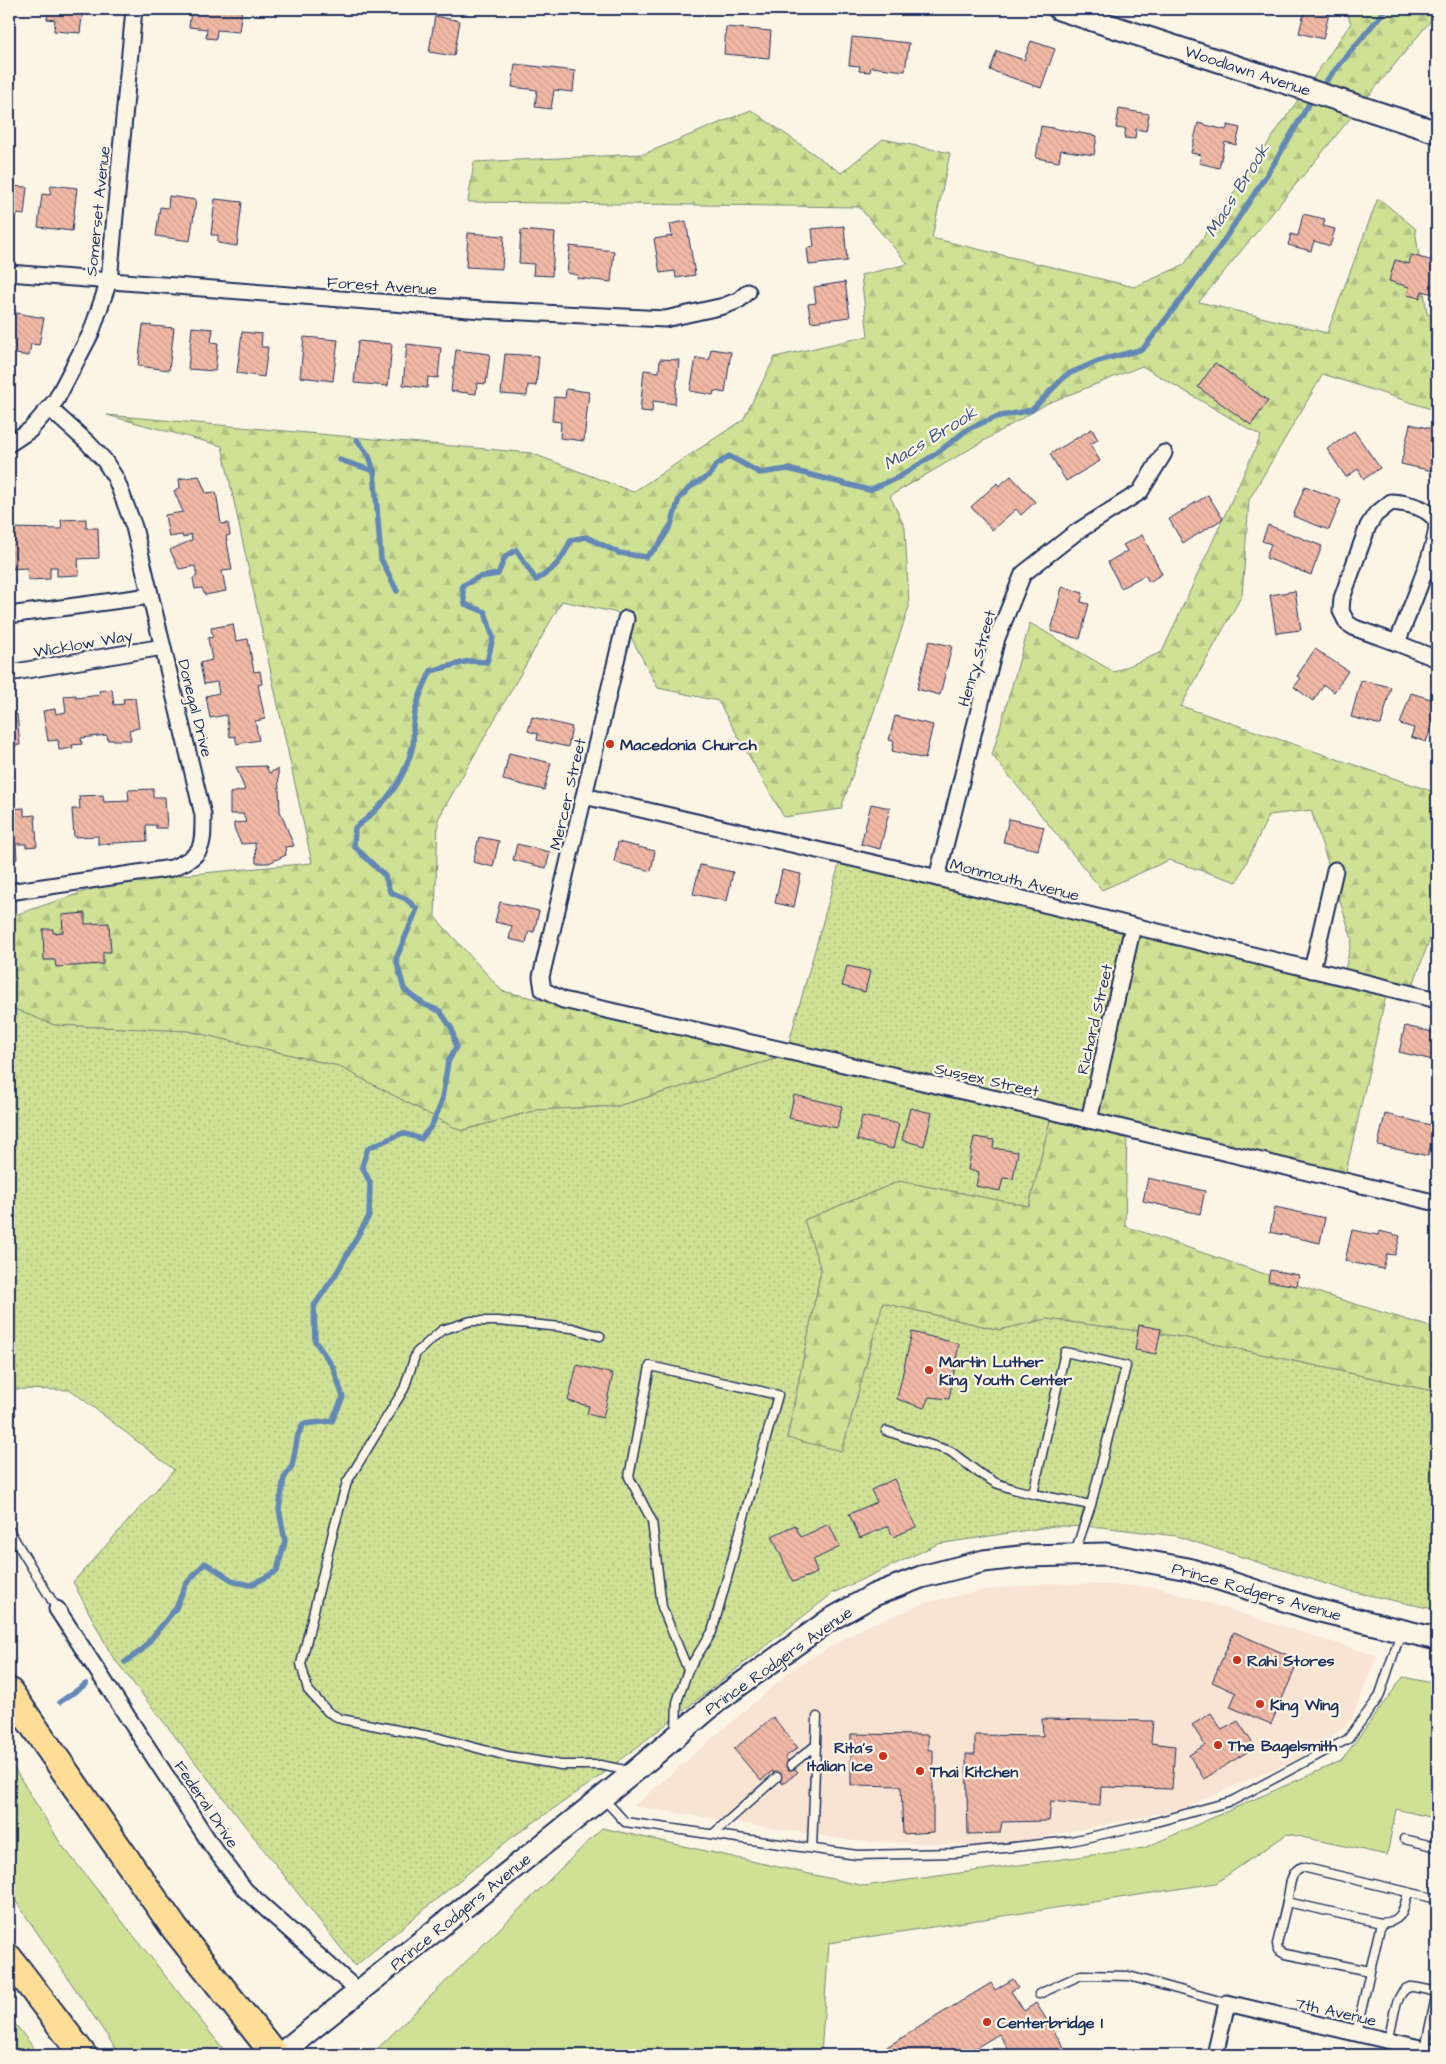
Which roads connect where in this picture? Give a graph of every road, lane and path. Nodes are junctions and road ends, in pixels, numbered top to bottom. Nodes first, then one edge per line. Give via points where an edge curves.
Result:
1 (134, 9) edge
2 (1059, 9) edge
3 (1437, 132) edge
4 (9, 273) edge
5 (109, 281) junction
6 (748, 292) dead end
7 (49, 408) junction
8 (9, 444) edge
9 (1164, 453) dead end
10 (150, 596) junction
11 (9, 615) edge
12 (626, 619) dead end
13 (1397, 643) junction
14 (163, 647) junction
15 (1437, 658) edge
16 (9, 673) edge
17 (584, 796) junction
18 (1335, 870) dead end
19 (937, 878) junction
20 (9, 892) edge
21 (1133, 926) junction
22 (1312, 970) junction
23 (541, 977) joint
24 (1437, 1000) edge
25 (1089, 1120) junction
26 (1437, 1203) edge
27 (600, 1336) dead end
28 (886, 1431) dead end
29 (1033, 1494) junction
30 (1091, 1504) junction
31 (9, 1530) edge
32 (1074, 1554) junction
33 (57, 1609) joint
34 (1402, 1630) junction
35 (1437, 1639) edge
36 (688, 1670) junction
37 (9, 1692) edge
38 (817, 1717) dead end
39 (676, 1735) junction
40 (816, 1745) junction
41 (791, 1765) dead end
42 (634, 1772) junction
43 (777, 1777) dead end
44 (602, 1797) junction
45 (713, 1834) junction
46 (1404, 1839) dead end
47 (1437, 1847) edge
48 (812, 1848) junction
49 (1408, 1893) junction
50 (1437, 1899) edge
51 (1287, 1902) junction
52 (1381, 1923) junction
53 (9, 1958) edge
54 (1370, 1971) junction
55 (359, 1992) junction
56 (1437, 1992) edge
57 (1040, 1994) dead end
58 (1227, 2003) junction
59 (1356, 2033) junction
60 (1389, 2041) junction
61 (1431, 2051) edge
62 (83, 2055) edge
63 (275, 2055) edge
64 (279, 2055) edge
65 (1215, 2055) edge

1 - 5 street, Somerset Avenue
2 - 3 street, Woodlawn Avenue
4 - 5 street, Forest Avenue
5 - 6 street, Forest Avenue via 482,310 665,319 724,306
5 - 7 street, Somerset Avenue via 91,333
7 - 8 street, Somerset Avenue via 30,430
7 - 10 street, Donegal Drive via 104,460 116,479 134,526
9 - 19 street, Henry Street via 1140,492 1075,533 1023,574 997,638
10 - 11 street
10 - 14 street, Donegal Drive
12 - 17 street, Mercer Street
13 - 13 street via 1434,546 1437,528 1434,519 1423,510 1391,502 1375,515 1368,526 1342,598 1341,611 1347,623
13 - 15 street
14 - 16 street, Wicklow Way
14 - 20 street, Donegal Drive via 203,814 203,838 199,852 188,862 172,868
17 - 19 street, Monmouth Avenue
17 - 23 street, Mercer Street
18 - 22 street
19 - 21 street, Monmouth Avenue
21 - 22 street, Monmouth Avenue
21 - 25 street, Richard Street
22 - 24 street, Monmouth Avenue
23 - 25 street, Sussex Street via 543,990 563,1000
25 - 26 street, Sussex Street
27 - 42 lane via 572,1328 471,1321 442,1330 416,1353 404,1389 347,1482 301,1664 308,1690 328,1712 342,1719 439,1738 508,1756 561,1765 600,1765
28 - 29 lane via 950,1451 996,1482
29 - 30 lane
29 - 30 lane via 1065,1352 1126,1366
30 - 32 lane
31 - 33 lane
32 - 34 street, Prince Rodgers Avenue via 1106,1554 1188,1569 1312,1609
32 - 39 street, Prince Rodgers Avenue via 984,1561 921,1577 874,1595 828,1621 766,1664
33 - 55 street, Federal Drive via 212,1846 245,1890
34 - 35 street, Prince Rodgers Avenue
34 - 48 lane via 1379,1697 1348,1739 1232,1801 1071,1841 956,1853 858,1855
36 - 36 lane via 712,1632 778,1395 650,1366 629,1478 652,1521 662,1607
36 - 39 lane via 677,1702
37 - 63 highway via 175,1930
38 - 40 lane
39 - 42 street, Prince Rodgers Avenue
40 - 41 lane
40 - 48 lane
42 - 44 street, Prince Rodgers Avenue
43 - 45 lane
44 - 45 lane via 625,1822
44 - 55 street, Prince Rodgers Avenue
45 - 48 lane
46 - 47 lane
49 - 50 lane
49 - 51 lane via 1302,1867 1293,1873
49 - 52 lane via 1397,1920
51 - 52 lane
51 - 54 lane via 1278,1950
52 - 54 lane
53 - 62 highway
54 - 59 lane
55 - 64 street, Prince Rodgers Avenue
56 - 60 lane via 1414,1987 1402,1992
56 - 61 lane
57 - 58 lane via 1080,1975 1129,1976
58 - 59 street, 7th Avenue
58 - 65 street
59 - 60 street, 7th Avenue
60 - 61 street, 7th Avenue

